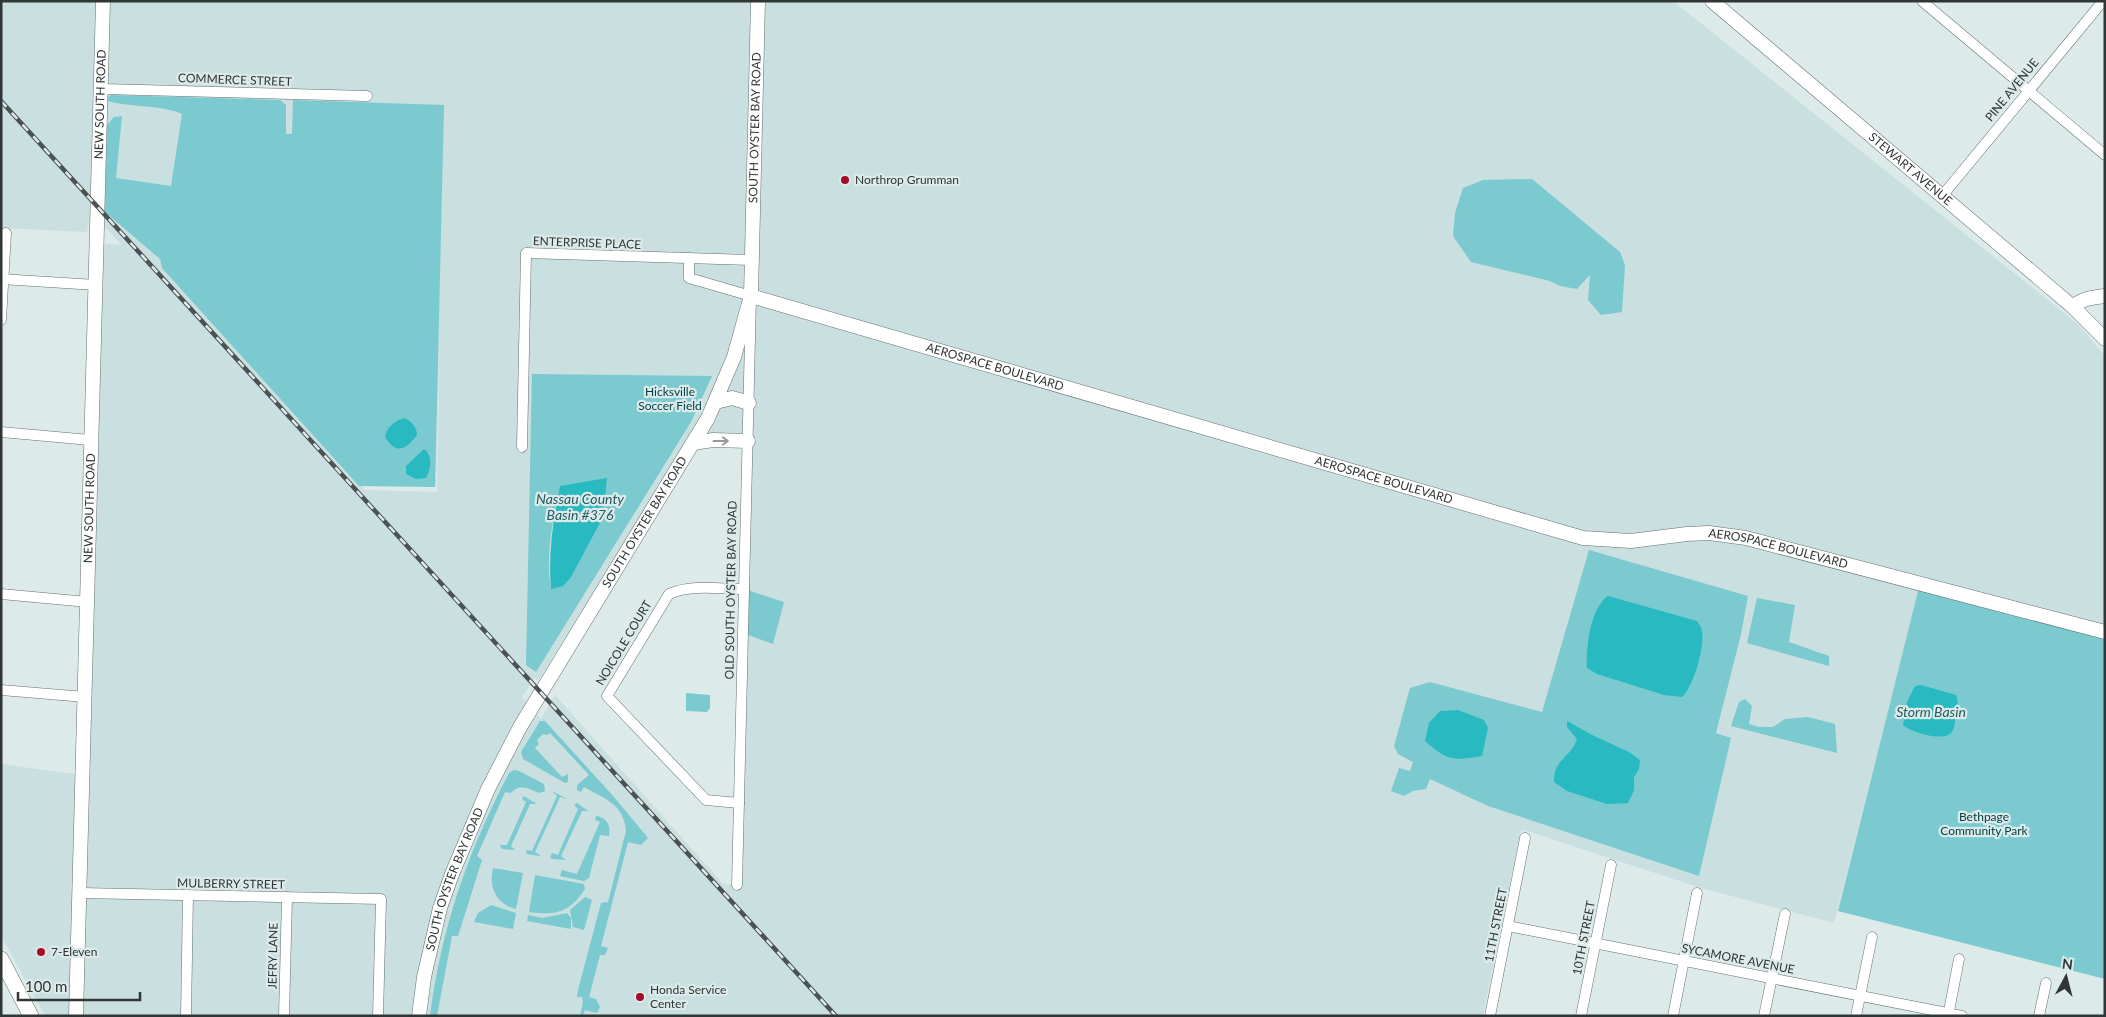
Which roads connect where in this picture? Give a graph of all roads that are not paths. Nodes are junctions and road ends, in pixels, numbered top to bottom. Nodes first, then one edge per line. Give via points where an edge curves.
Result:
1 (103, 1) edge
2 (758, 1) edge
3 (1712, 1) edge
4 (1922, 1) edge
5 (2103, 1) edge
6 (102, 89) junction
7 (2028, 90) junction
8 (367, 96) dead end
9 (2105, 155) edge
10 (1942, 196) junction
11 (6, 233) dead end
12 (689, 258) junction
13 (752, 260) junction
14 (2, 279) edge
15 (96, 285) junction
16 (751, 296) junction
17 (2105, 296) edge
18 (2073, 307) junction
19 (1, 320) edge
20 (2105, 340) edge
21 (716, 402) junction
22 (749, 403) junction
23 (1, 432) edge
24 (90, 440) junction
25 (748, 441) junction
26 (694, 443) junction
27 (522, 447) dead end
28 (744, 589) junction
29 (1, 594) edge
30 (88, 602) junction
31 (2105, 632) edge
32 (1, 690) edge
33 (85, 697) junction
34 (739, 803) junction
35 (1525, 838) dead end
36 (1611, 865) dead end
37 (737, 885) dead end
38 (1698, 892) dead end
39 (80, 894) junction
40 (188, 895) junction
41 (287, 897) junction
42 (1784, 914) dead end
43 (1508, 926) junction
44 (1872, 937) dead end
45 (1595, 943) junction
46 (1, 959) edge
47 (1959, 959) dead end
48 (1684, 961) junction
49 (1772, 978) junction
50 (2046, 983) dead end
51 (1860, 996) junction
52 (1948, 1014) edge
53 (31, 1016) edge
54 (76, 1016) edge
55 (186, 1016) edge
56 (284, 1016) edge
57 (378, 1016) edge
58 (419, 1016) edge
59 (1490, 1016) edge
60 (1581, 1016) edge
61 (1673, 1016) edge
62 (1764, 1016) edge
63 (1856, 1016) edge
64 (1962, 1016) edge
65 (2039, 1016) edge

1 - 6 street, NEW SOUTH ROAD
2 - 13 street, SOUTH OYSTER BAY ROAD
3 - 10 street, STEWART AVENUE
4 - 7 street
5 - 7 street, PINE AVENUE
6 - 8 street, COMMERCE STREET
6 - 15 street, NEW SOUTH ROAD
7 - 9 street
7 - 10 street, PINE AVENUE
10 - 18 street, STEWART AVENUE
11 - 14 street
12 - 13 street, ENTERPRISE PLACE
12 - 16 street, AEROSPACE BOULEVARD via 689,278
12 - 27 street, ENTERPRISE PLACE via 526,253
13 - 16 street, SOUTH OYSTER BAY ROAD
14 - 15 street
14 - 19 street
15 - 24 street, NEW SOUTH ROAD
16 - 21 street, SOUTH OYSTER BAY ROAD via 734,357
16 - 22 street, OLD SOUTH OYSTER BAY ROAD
16 - 31 street, AEROSPACE BOULEVARD via 1583,538 1631,541 1710,533 1746,538
17 - 18 street via 2086,299
18 - 20 street, STEWART AVENUE
21 - 22 street via 732,398
21 - 26 street, SOUTH OYSTER BAY ROAD
22 - 25 street, OLD SOUTH OYSTER BAY ROAD
23 - 24 street
24 - 30 street, NEW SOUTH ROAD
26 -> 25 street
25 - 28 street, OLD SOUTH OYSTER BAY ROAD
26 - 58 street, SOUTH OYSTER BAY ROAD via 520,727 488,789 440,908 424,977
28 - 34 street, OLD SOUTH OYSTER BAY ROAD
28 - 34 street, NOICOLE COURT via 690,589 669,594 607,696 706,800
29 - 30 street
30 - 33 street, NEW SOUTH ROAD
32 - 33 street
33 - 39 street, NEW SOUTH ROAD
34 - 37 street, OLD SOUTH OYSTER BAY ROAD
35 - 43 street, 11TH STREET
36 - 45 street, 10TH STREET
38 - 48 street
39 - 40 street, MULBERRY STREET
39 - 54 street, NEW SOUTH ROAD
40 - 41 street, MULBERRY STREET
40 - 55 street
41 - 56 street, JEFRY LANE
41 - 57 street, MULBERRY STREET via 381,899
42 - 49 street
43 - 45 street, SYCAMORE AVENUE
43 - 59 street, 11TH STREET
44 - 51 street
45 - 48 street, SYCAMORE AVENUE
45 - 60 street, 10TH STREET
46 - 53 main road
47 - 52 street
48 - 49 street, SYCAMORE AVENUE
48 - 61 street
49 - 51 street, SYCAMORE AVENUE
49 - 62 street
50 - 65 street
51 - 52 street, SYCAMORE AVENUE
51 - 63 street
52 - 64 street, SYCAMORE AVENUE

